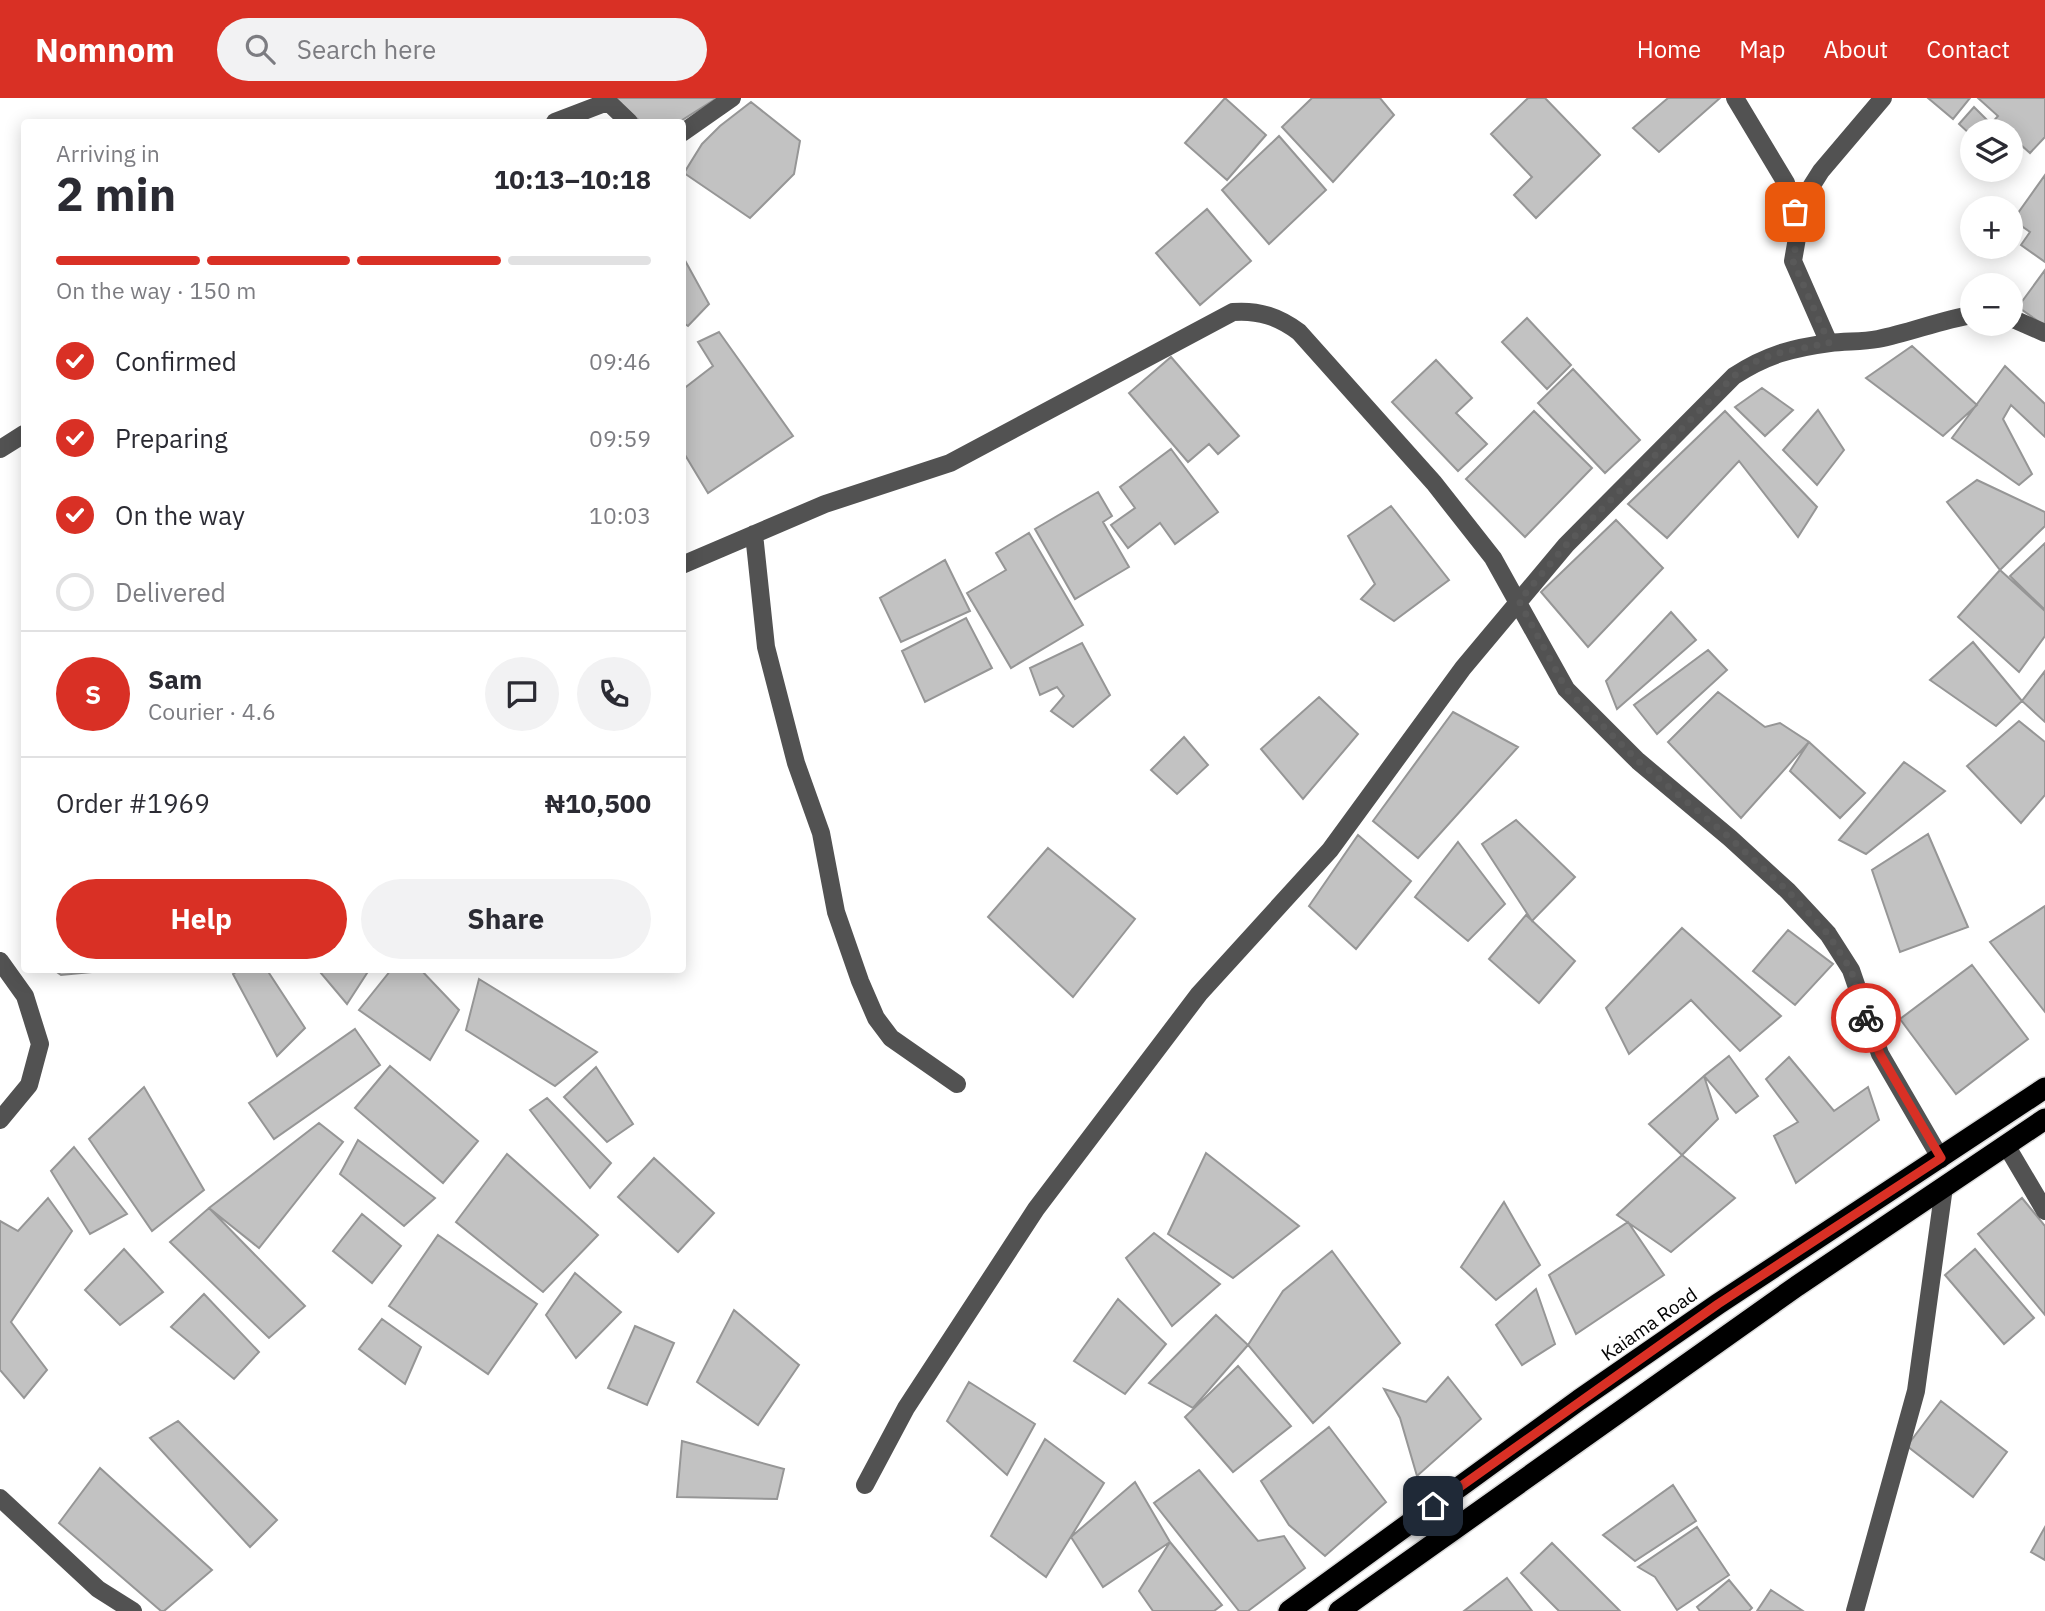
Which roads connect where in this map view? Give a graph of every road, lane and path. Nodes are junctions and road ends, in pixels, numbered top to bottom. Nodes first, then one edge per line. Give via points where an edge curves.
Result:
1 (732, 98) edge
2 (1735, 98) edge
3 (1883, 98) edge
4 (606, 100) edge
5 (562, 119) edge
6 (626, 119) edge
7 (686, 130) edge
8 (1795, 212) junction
9 (1960, 317) edge
10 (2023, 323) edge
11 (2045, 333) edge
12 (1829, 343) junction
13 (21, 436) edge
14 (0, 449) edge
15 (754, 534) junction
16 (686, 563) edge
17 (1519, 601) junction
18 (0, 961) edge
19 (957, 1084) dead end
20 (2045, 1088) edge
21 (2045, 1119) edge
22 (0, 1121) edge
23 (2006, 1145) junction
24 (1941, 1158) junction
25 (1944, 1187) junction
26 (2045, 1211) edge
27 (865, 1485) dead end
28 (0, 1498) edge
29 (123, 1609) edge
30 (1289, 1611) edge
31 (1339, 1611) edge
32 (1856, 1611) edge

1 - 7 street
2 - 8 street via 1786,183
3 - 8 street via 1821,171
4 - 5 street
4 - 6 street
8 - 12 street via 1793,261
9 - 12 street via 1878,339
10 - 11 street
12 - 17 street via 1778,353 1734,376 1566,545
13 - 14 street
15 - 16 street
15 - 17 street via 950,463 1233,312 1252,310 1283,320 1299,332 1434,483 1493,558
15 - 19 street via 766,647 796,763 821,833 836,912 860,981 876,1018 891,1038
17 - 24 street via 1566,689 1638,761 1788,891 1828,934 1851,970 1880,1054
17 - 27 street via 1463,668 1330,850 1199,994 1036,1209 906,1408
18 - 22 street via 25,996 40,1044 29,1085
20 - 24 highway, Kaiama Road
21 - 23 highway
23 - 25 highway
23 - 26 street
24 - 30 highway, Kaiama Road via 1718,1304
25 - 31 highway via 1657,1383
25 - 32 street via 1916,1391
28 - 29 street

